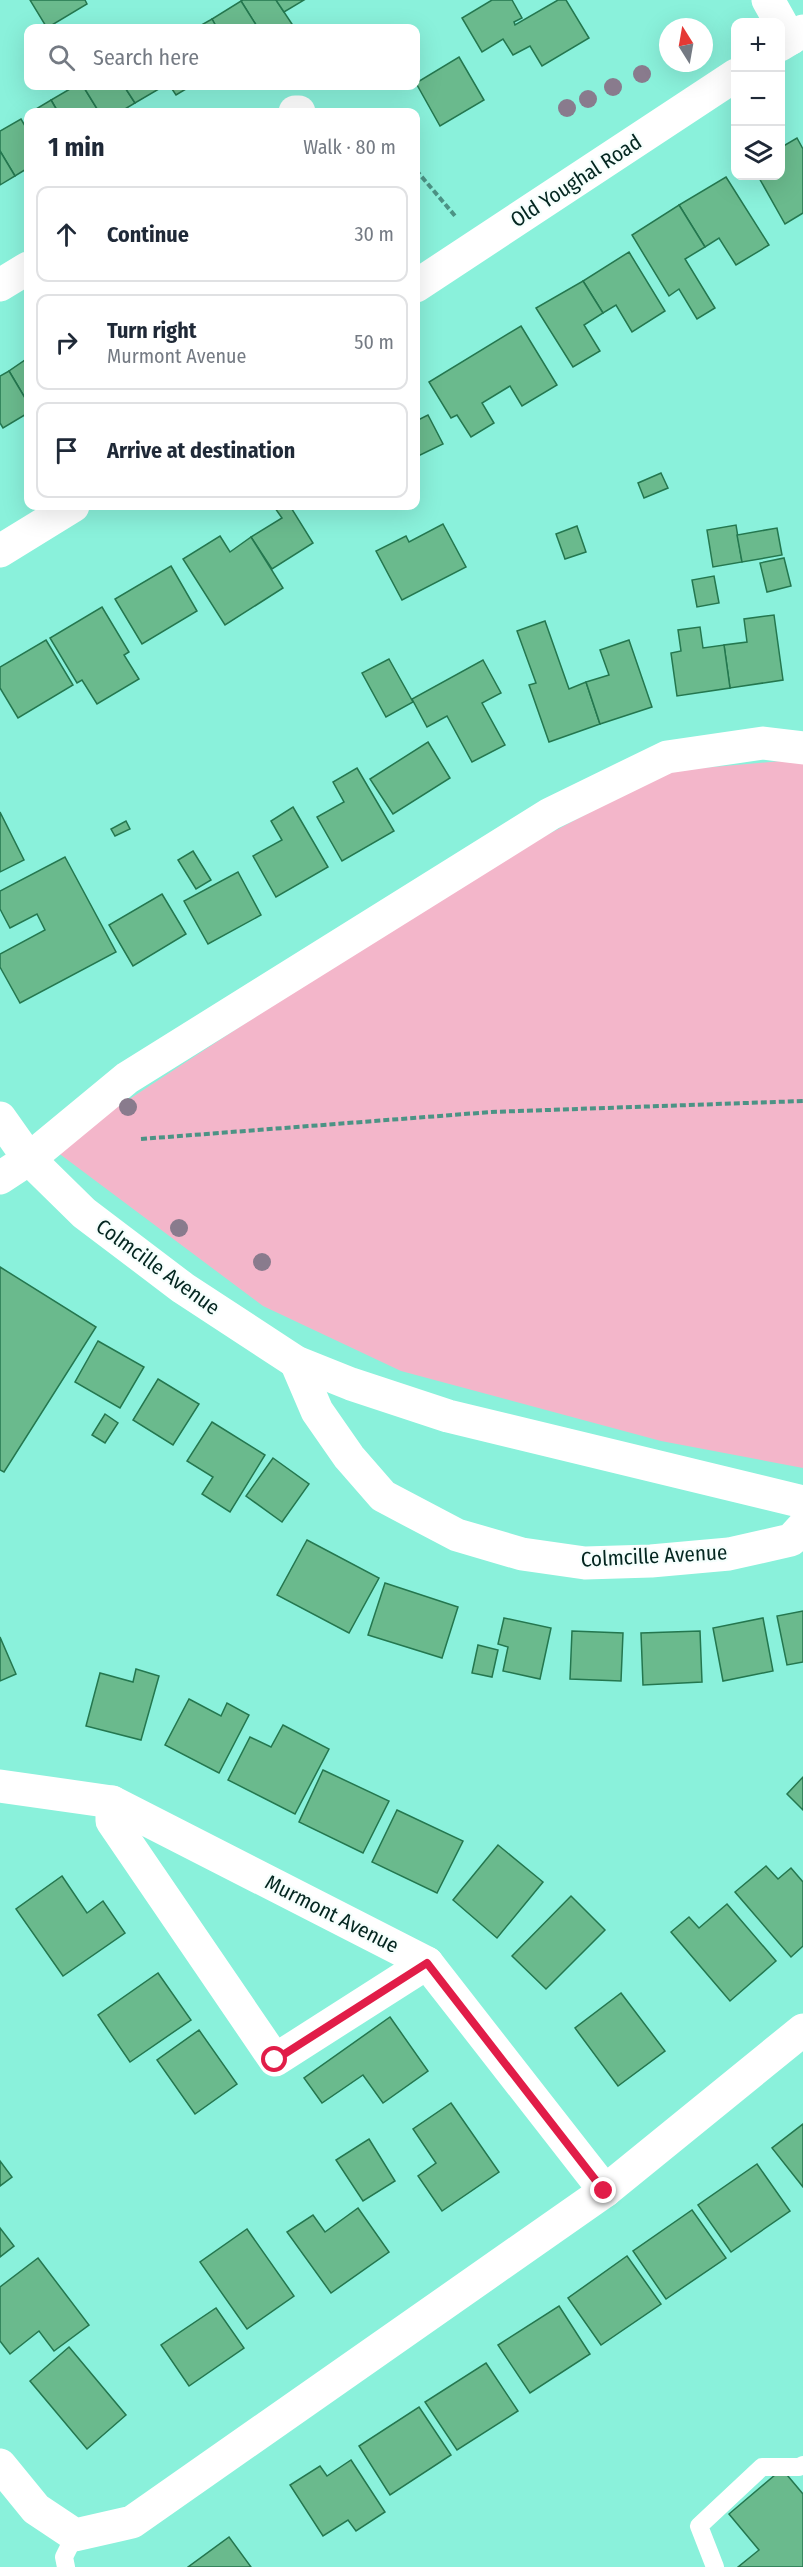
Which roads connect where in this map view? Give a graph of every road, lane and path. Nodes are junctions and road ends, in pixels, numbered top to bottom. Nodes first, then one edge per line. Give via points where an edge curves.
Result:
1 (768, 0) edge
2 (791, 38) edge
3 (731, 78) edge
4 (420, 175) edge
5 (480, 244) junction
6 (24, 270) edge
7 (420, 283) edge
8 (0, 285) edge
9 (67, 510) edge
10 (0, 551) edge
11 (803, 748) edge
12 (803, 1101) edge
13 (0, 1118) edge
14 (141, 1139) dead end
15 (29, 1159) junction
16 (0, 1178) edge
17 (297, 1362) junction
18 (803, 1502) edge
19 (803, 1527) edge
20 (0, 1786) edge
21 (112, 1802) junction
22 (427, 1963) junction
23 (803, 2030) edge
24 (604, 2191) junction
25 (0, 2464) edge
26 (803, 2465) edge
27 (75, 2535) junction
28 (66, 2567) edge
29 (715, 2567) edge

1 - 2 street
3 - 5 street, Old Youghal Road
4 - 5 path
5 - 7 street, Old Youghal Road
6 - 8 street
9 - 10 street
11 - 15 street via 763,743 667,757 550,814 127,1078
12 - 14 path via 491,1112
13 - 15 street, Colmcille Avenue
15 - 16 street
15 - 17 street, Colmcille Avenue via 93,1220 183,1288
17 - 18 street, Colmcille Avenue via 448,1416
17 - 19 street, Colmcille Avenue via 317,1411 383,1496 457,1535 522,1554 585,1563 729,1554 791,1540
20 - 21 street, Murmont Avenue
21 - 22 street, Murmont Avenue
21 - 22 street via 112,1821 275,2060
22 - 24 street, Murmont Avenue
23 - 24 street
24 - 27 street via 132,2522
25 - 27 street via 36,2509
26 - 29 lane via 762,2466 699,2526
27 - 28 lane via 64,2557

